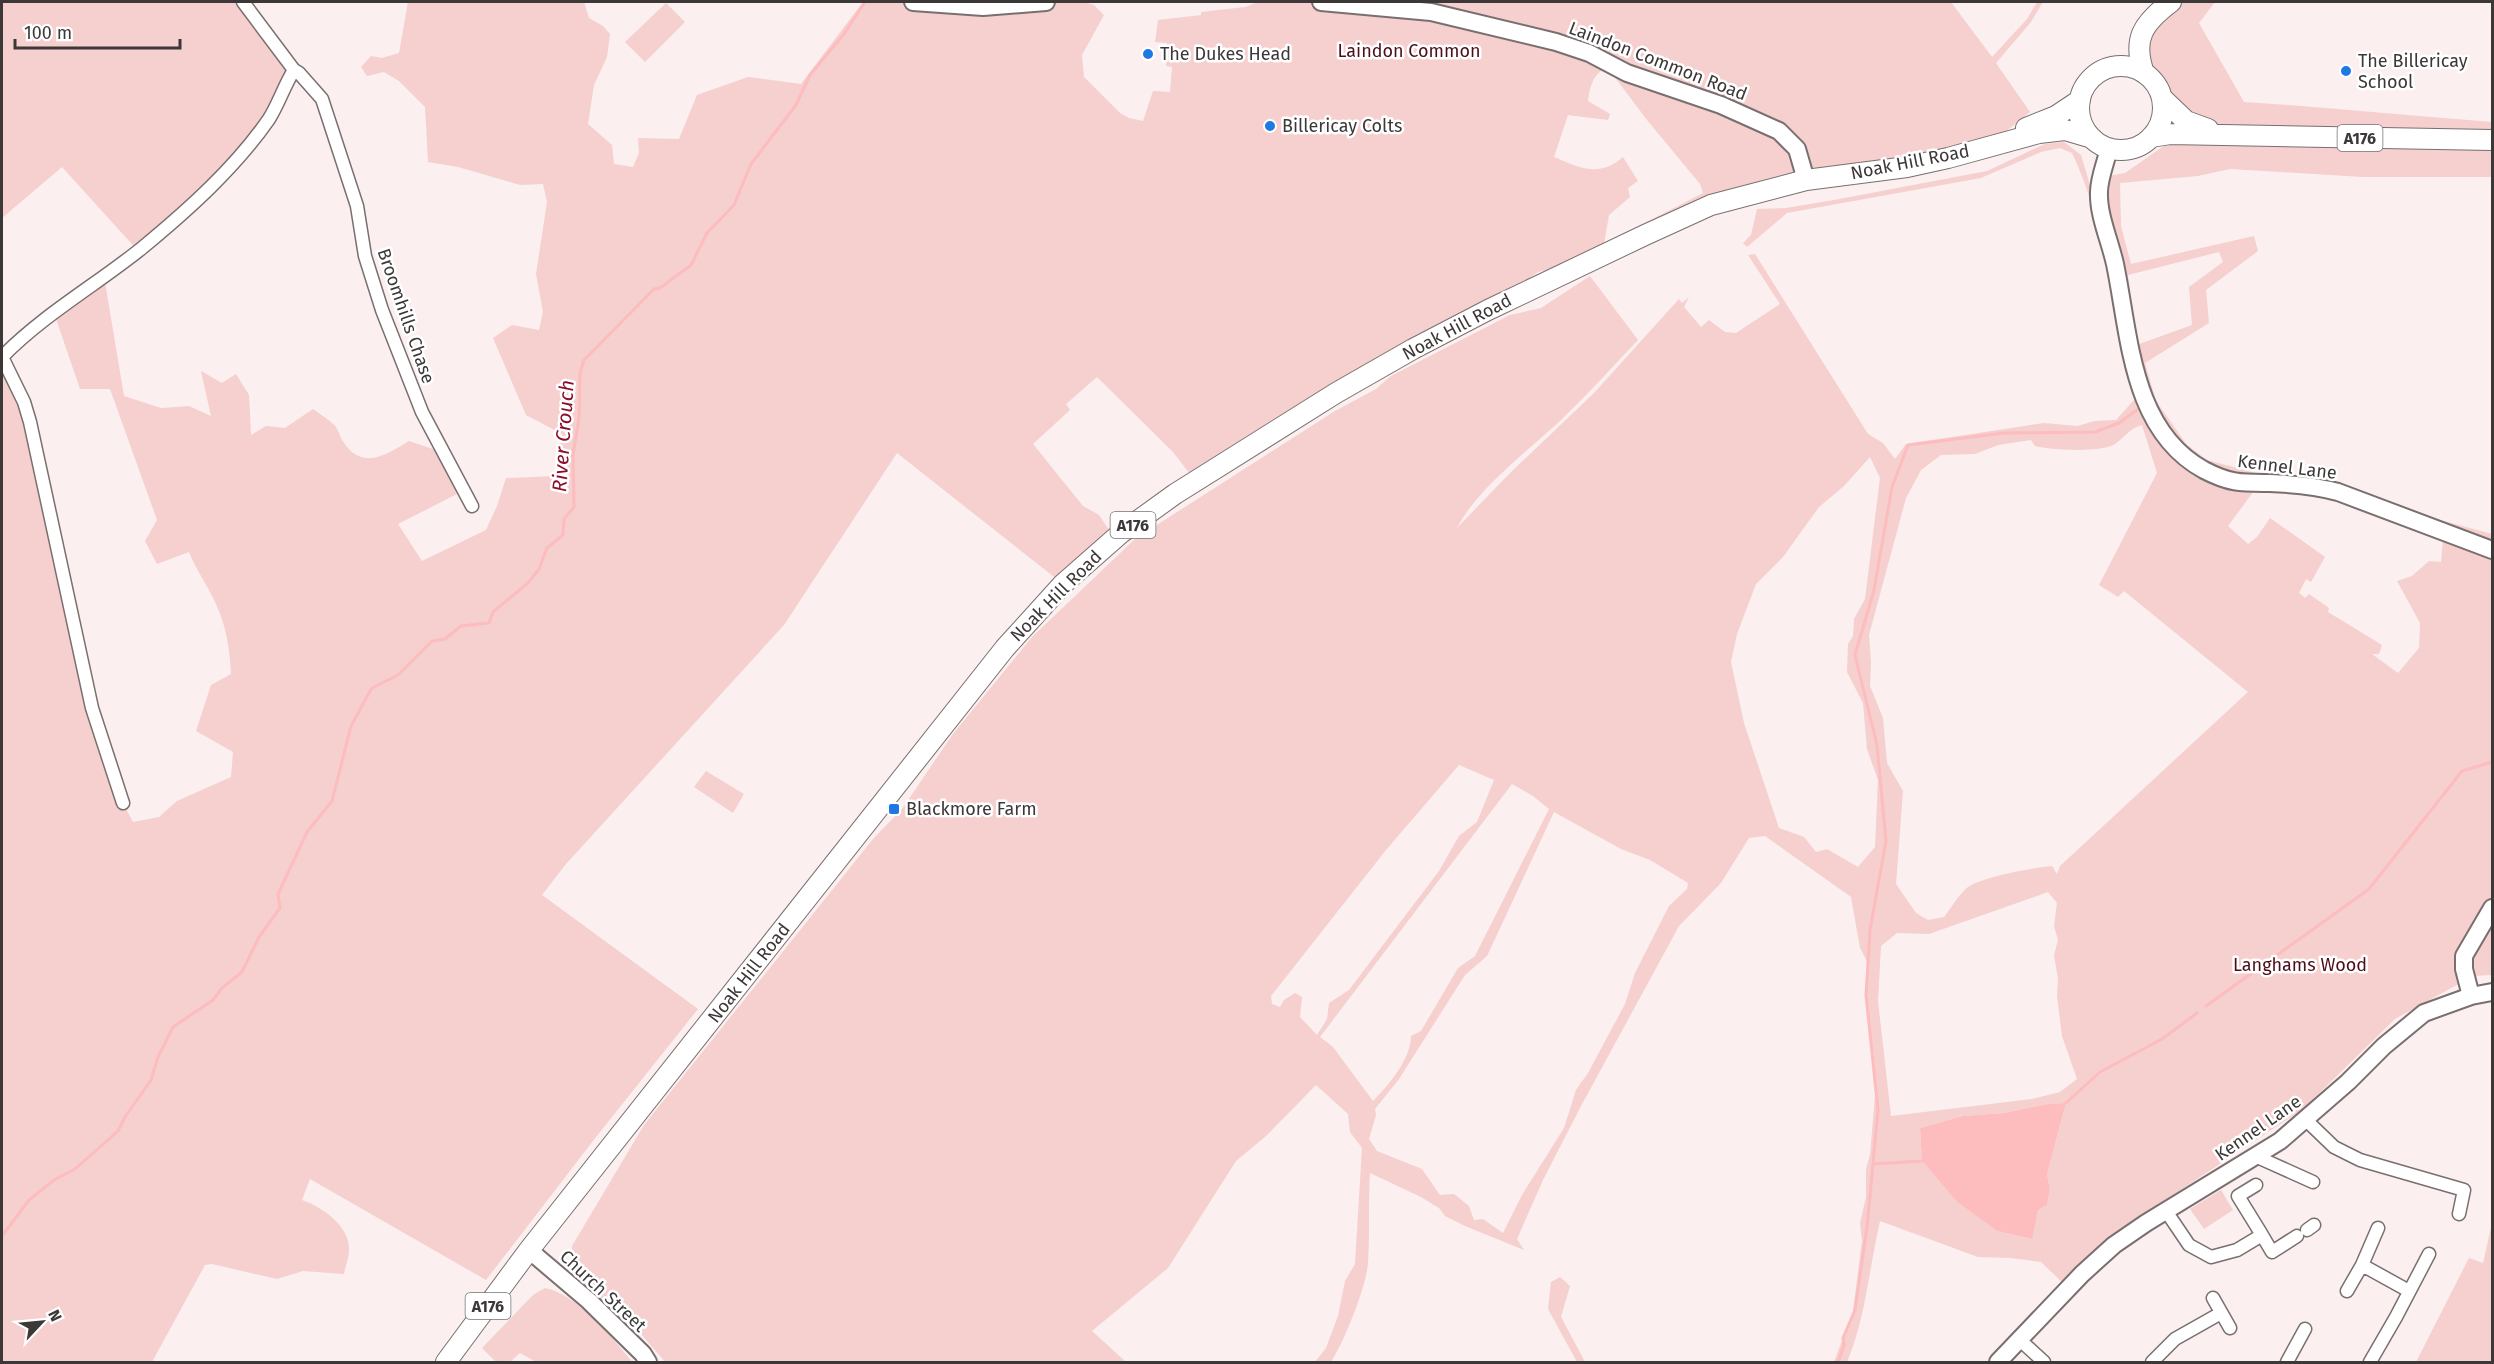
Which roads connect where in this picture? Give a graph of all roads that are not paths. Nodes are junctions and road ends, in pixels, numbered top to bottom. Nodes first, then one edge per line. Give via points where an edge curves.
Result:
1 (243, 2) edge
2 (912, 2) edge
3 (1046, 2) edge
4 (1321, 2) edge
5 (2171, 2) edge
6 (294, 70) junction
7 (2144, 73) junction
8 (2162, 99) junction
9 (2080, 100) junction
10 (2228, 135) junction
11 (2151, 137) junction
12 (2092, 138) junction
13 (2493, 140) edge
14 (1988, 146) junction
15 (2109, 148) junction
16 (1806, 180) junction
17 (2, 357) edge
18 (472, 506) dead end
19 (2493, 550) edge
20 (123, 803) dead end
21 (2493, 908) edge
22 (2493, 992) edge
23 (2471, 996) junction
24 (2306, 1120) junction
25 (2255, 1156) junction
26 (2313, 1182) dead end
27 (2256, 1185) dead end
28 (2166, 1211) junction
29 (2458, 1214) dead end
30 (2378, 1228) dead end
31 (2306, 1230) dead end
32 (2262, 1235) junction
33 (529, 1250) junction
34 (2429, 1254) dead end
35 (2362, 1265) junction
36 (2347, 1291) dead end
37 (2409, 1291) junction
38 (2213, 1298) dead end
39 (2222, 1313) junction
40 (2230, 1328) dead end
41 (2306, 1329) dead end
42 (2020, 1340) junction
43 (446, 1362) edge
44 (648, 1362) edge
45 (1998, 1362) edge
46 (2044, 1362) edge
47 (2152, 1362) edge
48 (2287, 1362) edge
49 (2370, 1362) edge

1 - 6 street, Broomhills Chase
2 - 3 street via 983,7
4 - 16 street, Laindon Common Road via 1431,12 1589,52 1627,73 1720,105 1779,131 1797,149
5 - 7 main road via 2139,39
6 - 17 street via 267,121 225,172 141,249 26,334
6 - 18 street, Broomhills Chase via 322,99 357,206 365,256 400,360 422,412
7 - 8 main road
7 - 9 main road via 2127,66 2101,71 2087,83
8 - 10 main road, A176 via 2186,121
8 - 11 main road via 2161,119
9 - 12 main road via 2081,120
9 - 14 main road, Noak Hill Road / A176 via 2056,116
10 - 11 main road, A176
10 - 13 main road, A176
11 - 15 main road via 2133,148
12 - 14 main road, Noak Hill Road / A176 via 2065,130
12 - 15 main road
14 - 16 main road, Noak Hill Road / A176 via 1917,165
15 - 19 street, Kennel Lane via 2099,194 2132,354 2148,409 2173,445 2203,469 2224,479 2338,492
16 - 33 main road, Noak Hill Road / A176 via 1711,204 1488,310 1336,393 1121,533 1061,586 1005,648
17 - 20 street via 30,422 92,708
21 - 23 street via 2464,956
22 - 23 street, Kennel Lane
23 - 24 street, Kennel Lane via 2424,1013
24 - 25 street, Kennel Lane
24 - 29 street via 2334,1147 2360,1160 2464,1190
25 - 26 street
25 - 28 street, Kennel Lane
27 - 32 street via 2238,1196
28 - 32 street via 2190,1245 2211,1257 2237,1250
28 - 42 street, Kennel Lane via 2114,1245
30 - 35 street
31 - 32 street via 2272,1251
33 - 43 main road, Noak Hill Road / A176
33 - 44 street, Church Street via 589,1301
34 - 37 street
35 - 36 street
35 - 37 street
37 - 49 street
38 - 39 street
39 - 40 street
39 - 47 street via 2175,1339
41 - 48 street
42 - 45 street, Kennel Lane
42 - 46 street

